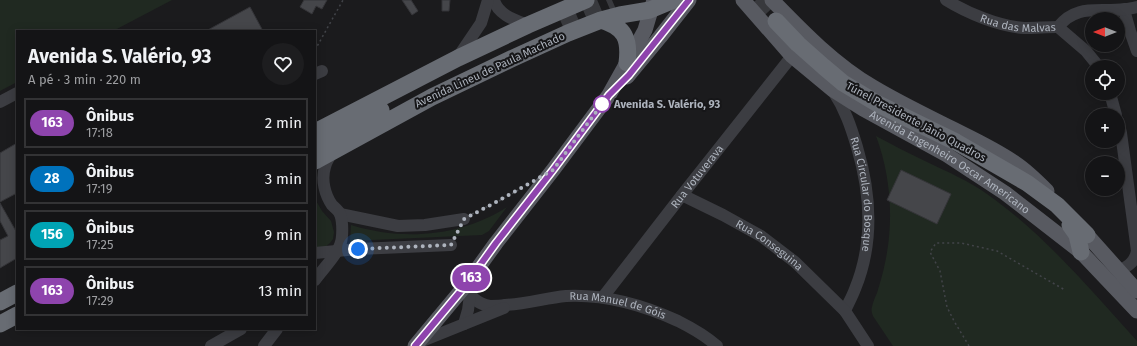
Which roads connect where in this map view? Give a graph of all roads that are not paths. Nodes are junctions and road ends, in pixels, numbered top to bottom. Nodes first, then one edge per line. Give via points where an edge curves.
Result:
1 (488, 0) edge
2 (494, 0) edge
3 (586, 0) edge
4 (630, 0) edge
5 (685, 0) edge
6 (743, 0) edge
7 (772, 0) edge
8 (946, 0) edge
9 (652, 5) edge
10 (1137, 7) edge
11 (1124, 10) junction
12 (776, 21) tunnel mouth
13 (561, 22) tunnel mouth
14 (596, 22) junction
15 (528, 25) junction
16 (1058, 27) junction
17 (1137, 51) edge
18 (792, 56) junction
19 (458, 58) junction
20 (1093, 60) edge
21 (627, 63) junction
22 (833, 90) junction
23 (16, 94) edge
24 (609, 95) junction
25 (0, 102) edge
26 (863, 109) junction
27 (319, 127) edge
28 (851, 127) junction
29 (316, 145) edge
30 (1123, 148) edge
31 (333, 151) junction
32 (316, 160) edge
33 (1027, 183) junction
34 (682, 195) junction
35 (340, 214) junction
36 (464, 219) road end
37 (1087, 235) junction
38 (451, 245) dead end
39 (337, 251) junction
40 (1081, 252) junction
41 (316, 253) edge
42 (1119, 271) junction
43 (316, 279) edge
44 (467, 290) junction
45 (1137, 291) edge
46 (16, 293) edge
47 (603, 297) junction
48 (0, 302) edge
49 (511, 305) junction
50 (845, 311) junction
51 (1137, 311) edge
52 (16, 316) edge
53 (0, 324) edge
54 (464, 324) junction
55 (239, 330) edge
56 (276, 330) edge
57 (416, 344) edge
58 (211, 346) edge
59 (264, 346) edge
60 (717, 346) edge
61 (868, 346) edge

1 - 19 street via 481,23
2 - 15 street via 507,16
3 - 15 highway, Avenida Lineu de Paula Machado
4 - 14 highway
5 - 9 highway, Avenida Lineu de Paula Machado
5 - 24 main road via 629,75
6 - 18 main road, Avenida Engenheiro Oscar Americano
7 - 37 main road via 831,56 867,83 1015,163 1052,195
8 - 16 street, Rua das Malvas via 994,22 1010,26
9 - 14 highway, Avenida Lineu de Paula Machado
9 - 21 main road via 645,30
10 - 11 street, Rua das Malvas
11 - 16 street, Rua das Malvas via 1081,11 1070,16
11 - 17 street
12 - 33 highway, Túnel Presidente Jânio Quadros via 803,49 843,83 878,104 956,142
13 - 29 highway via 410,94
14 - 21 highway via 613,25 624,34 628,46
14 - 31 highway, Avenida Lineu de Paula Machado via 432,97
15 - 19 highway, Avenida Lineu de Paula Machado
16 - 20 street
18 - 22 main road, Avenida Engenheiro Oscar Americano
18 - 34 street, Rua Votuverava
19 - 27 highway, Avenida Lineu de Paula Machado
21 - 24 main road
22 - 26 main road, Avenida Engenheiro Oscar Americano
22 - 28 street, Rua Circular do Bosque
23 - 25 street
24 - 44 main road via 496,243
26 - 28 street, Rua Circular do Bosque via 855,115
26 - 40 main road, Avenida Engenheiro Oscar Americano via 978,174
28 - 50 street, Rua Circular do Bosque via 868,195 869,222 862,268 856,289
30 - 42 street via 1136,256 1129,266
31 - 32 highway, Avenida Lineu de Paula Machado
31 - 35 street via 325,167 323,179 330,201
33 - 37 highway, Túnel Presidente Jânio Quadros via 1057,205
33 - 40 highway, Túnel Presidente Jânio Quadros via 1073,228
34 - 47 street, Rua Votuverava
34 - 50 street, Rua Conseguina via 761,236 795,262
35 - 36 street via 398,226
35 - 39 street via 342,239
37 - 42 main road
38 - 39 street
39 - 41 street
39 - 43 street
40 - 51 main road, Avenida Engenheiro Oscar Americano
42 - 45 main road
44 - 49 street, Rua Manuel de Góis via 484,304
44 - 54 street via 468,310
44 - 57 main road
46 - 48 highway
47 - 49 street, Rua Manuel de Góis via 566,296
47 - 60 street, Rua Manuel de Góis via 658,312 691,328
49 - 54 street, Rua Manuel de Góis
50 - 61 street
52 - 53 highway
54 - 57 street, Rua Manuel de Góis
55 - 58 street
56 - 59 street

